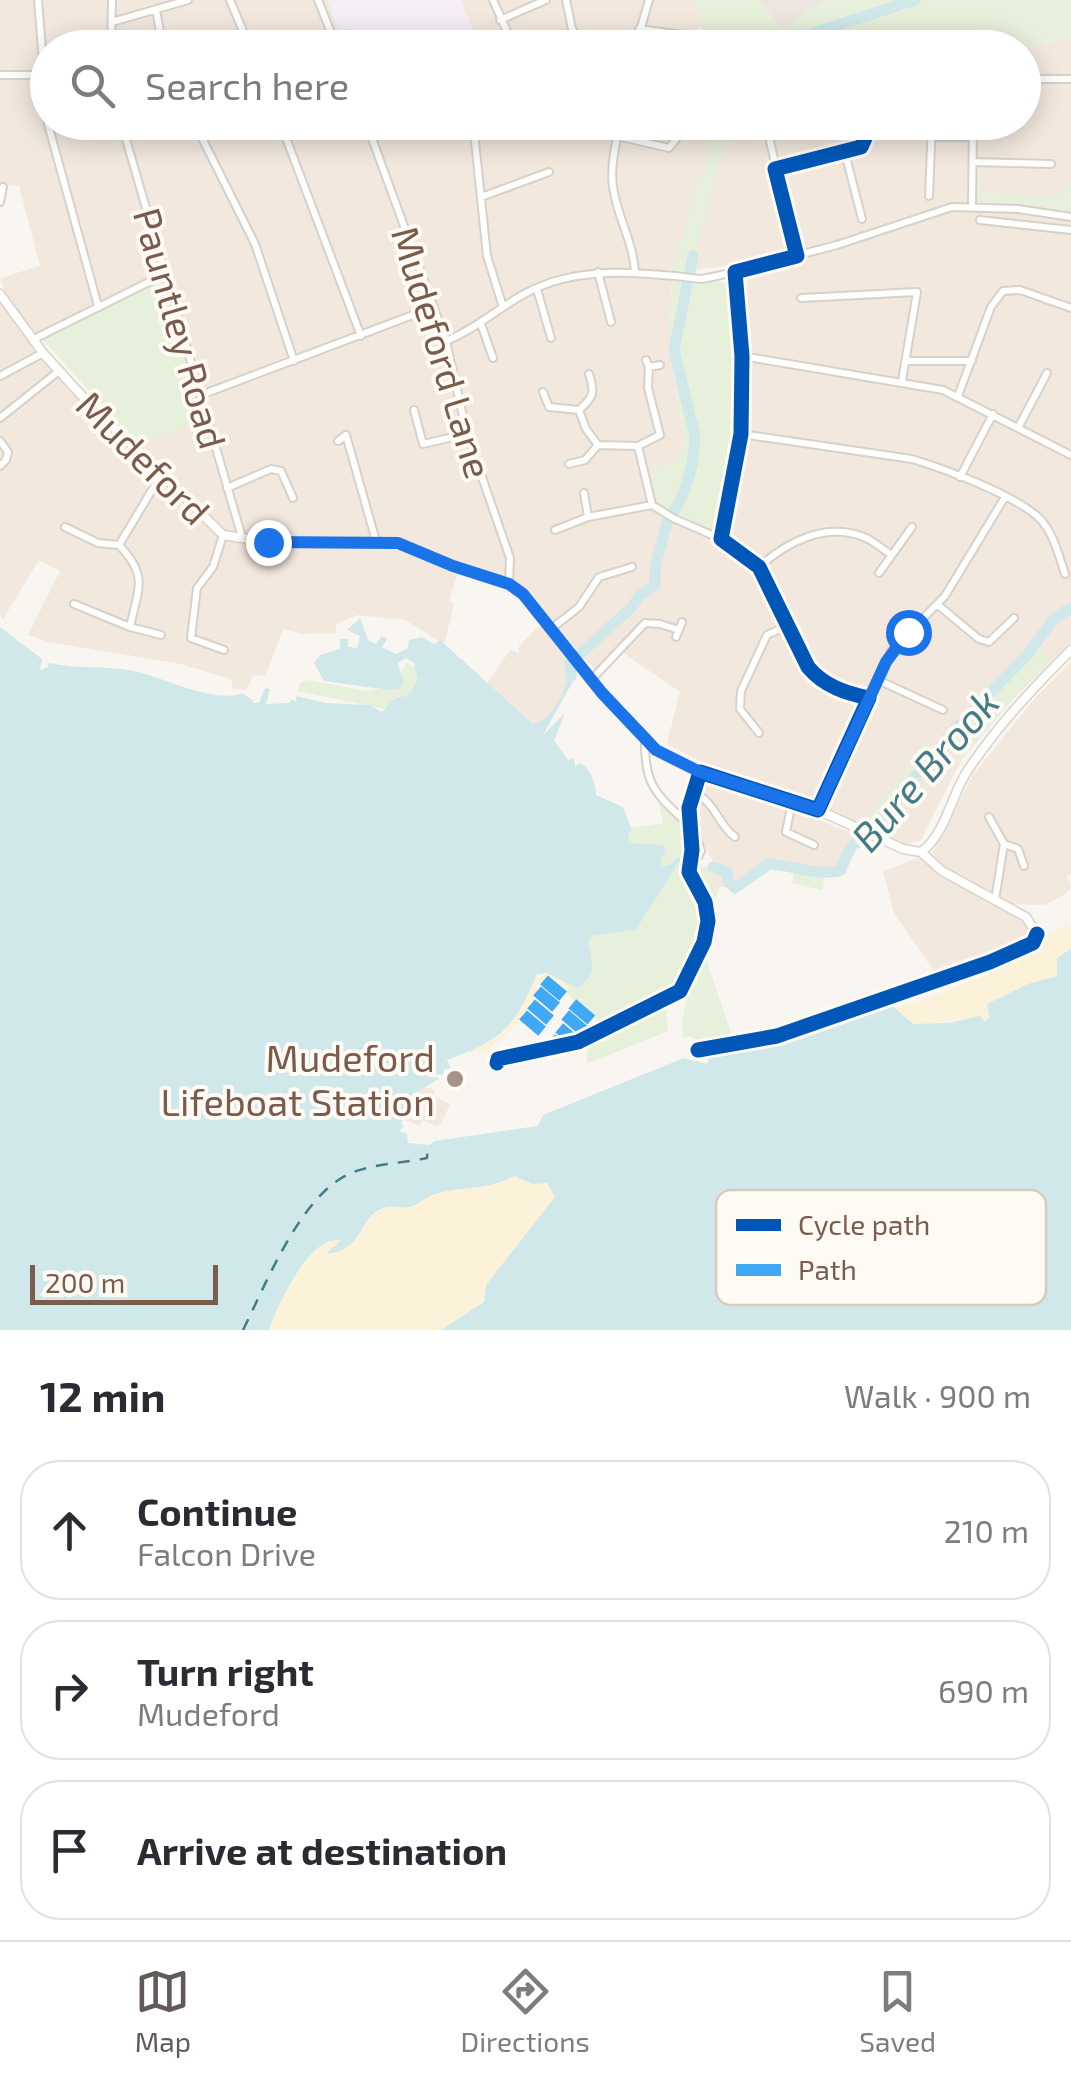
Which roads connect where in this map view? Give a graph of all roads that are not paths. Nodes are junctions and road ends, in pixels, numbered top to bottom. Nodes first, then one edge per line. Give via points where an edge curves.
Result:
1 (38, 0) edge
2 (112, 0) edge
3 (188, 0) edge
4 (230, 0) edge
5 (318, 0) edge
6 (494, 0) edge
7 (546, 0) edge
8 (566, 0) edge
9 (648, 0) edge
10 (156, 10) junction
11 (500, 20) junction
12 (112, 22) junction
13 (639, 29) joint
14 (41, 30) edge
15 (112, 30) edge
16 (160, 30) edge
17 (242, 30) edge
18 (330, 30) edge
19 (505, 30) edge
20 (573, 30) edge
21 (646, 30) edge
22 (0, 75) edge
23 (30, 75) edge
24 (1041, 79) edge
25 (1071, 79) edge
26 (52, 140) edge
27 (126, 140) edge
28 (203, 140) edge
29 (287, 140) edge
30 (373, 140) edge
31 (475, 140) edge
32 (617, 140) edge
33 (634, 140) edge
34 (675, 140) edge
35 (769, 140) edge
36 (864, 140) edge
37 (932, 140) edge
38 (973, 140) edge
39 (845, 153) junction
40 (973, 162) junction
41 (1051, 164) dead end
42 (775, 168) junction
43 (550, 172) dead end
44 (2, 188) dead end
45 (929, 196) dead end
46 (480, 197) junction
47 (0, 202) edge
48 (972, 206) junction
49 (1071, 217) edge
50 (862, 219) dead end
51 (980, 220) dead end
52 (1071, 230) edge
53 (797, 256) junction
54 (598, 272) junction
55 (735, 272) junction
56 (636, 273) junction
57 (164, 274) junction
58 (920, 279) dead end
59 (537, 288) junction
60 (917, 292) junction
61 (0, 294) edge
62 (801, 298) dead end
63 (98, 306) junction
64 (434, 307) junction
65 (504, 307) junction
66 (1071, 308) edge
67 (611, 322) dead end
68 (482, 324) junction
69 (361, 336) junction
70 (551, 338) dead end
71 (32, 340) junction
72 (446, 341) junction
73 (43, 353) junction
74 (742, 356) junction
75 (493, 358) dead end
76 (294, 361) junction
77 (972, 361) junction
78 (906, 362) junction
79 (660, 365) dead end
80 (59, 371) junction
81 (1048, 373) dead end
82 (589, 374) dead end
83 (0, 376) edge
84 (902, 381) junction
85 (543, 392) dead end
86 (200, 396) junction
87 (958, 396) junction
88 (414, 410) dead end
89 (579, 410) junction
90 (993, 414) junction
91 (0, 418) edge
92 (1018, 428) junction
93 (467, 434) junction
94 (741, 434) junction
95 (338, 440) dead end
96 (0, 441) edge
97 (598, 446) junction
98 (638, 446) junction
99 (1071, 455) edge
100 (585, 460) junction
101 (570, 464) dead end
102 (0, 466) edge
103 (582, 472) dead end
104 (161, 475) junction
105 (960, 477) junction
106 (227, 488) junction
107 (584, 493) dead end
108 (290, 498) dead end
109 (1005, 498) junction
110 (652, 504) junction
111 (588, 518) junction
112 (912, 526) dead end
113 (65, 527) dead end
114 (555, 530) dead end
115 (223, 534) junction
116 (240, 534) dead end
117 (721, 538) junction
118 (376, 542) junction
119 (119, 545) junction
120 (892, 555) junction
121 (632, 567) dead end
122 (758, 567) junction
123 (879, 573) dead end
124 (1066, 574) edge
125 (509, 584) junction
126 (74, 604) dead end
127 (938, 605) junction
128 (1014, 618) dead end
129 (787, 626) junction
130 (130, 627) junction
131 (551, 629) junction
132 (679, 630) dead end
133 (161, 635) dead end
134 (224, 650) dead end
135 (1071, 650) edge
136 (592, 679) junction
137 (878, 680) junction
138 (869, 698) junction
139 (943, 710) dead end
140 (759, 733) dead end
141 (645, 740) junction
142 (700, 772) junction
143 (694, 793) junction
144 (792, 802) junction
145 (818, 810) junction
146 (988, 818) dead end
147 (688, 824) junction
148 (735, 837) dead end
149 (1004, 844) junction
150 (814, 845) dead end
151 (922, 852) junction
152 (1024, 866) dead end
153 (996, 900) junction
154 (1037, 934) dead end
155 (680, 991) dead end

1 - 14 street
2 - 12 street
3 - 10 street
4 - 17 street
5 - 18 street
6 - 11 street
7 - 11 street
8 - 20 street
9 - 13 street
10 - 12 street
10 - 16 street
11 - 19 street
12 - 15 street
13 - 21 street
22 - 23 street
24 - 25 street
26 - 63 street
27 - 57 street, Pauntley Road
28 - 76 street via 255,244
29 - 69 street
30 - 64 street, Mudeford Lane
31 - 46 street
32 - 56 street via 613,186
33 - 34 street via 669,148
35 - 42 street
36 - 39 street
37 - 45 street
38 - 40 street
39 - 42 street
39 - 50 street
40 - 41 street
40 - 48 street
42 - 53 street
43 - 46 street
44 - 47 street
46 - 65 street via 487,256
48 - 49 street
48 - 53 street via 936,210
51 - 52 street
53 - 55 street
54 - 56 street
54 - 59 street
54 - 67 street
55 - 56 street via 696,278
55 - 74 street
57 - 63 street
57 - 86 street, Pauntley Road
58 - 60 street
59 - 65 street
59 - 70 street
60 - 62 street
60 - 78 street
61 - 71 street, Mudeford
63 - 71 street
64 - 69 street
64 - 72 street, Mudeford Lane
65 - 68 street
66 - 77 street via 1002,290
68 - 72 street
68 - 75 street
69 - 76 street
71 - 73 street, Mudeford
72 - 93 street, Mudeford Lane
73 - 80 street, Mudeford
73 - 83 street
74 - 84 street
74 - 94 street
76 - 86 street
77 - 78 street
77 - 87 street
78 - 84 street
79 - 98 street via 648,364 660,435
80 - 91 street
80 - 104 street, Mudeford
81 - 92 street
82 - 89 street via 592,398
84 - 87 street
85 - 89 street via 549,406
86 - 106 street, Pauntley Road
87 - 90 street
88 - 93 street via 423,444
89 - 97 street
90 - 92 street
90 - 105 street
92 - 99 street
93 - 125 street, Mudeford Lane via 508,547
94 - 105 street via 912,459
94 - 117 street
95 - 118 street via 346,435
96 - 102 street via 8,452
97 - 98 street
97 - 100 street
98 - 110 street
100 - 101 street
100 - 103 street
104 - 115 street, Mudeford
104 - 119 street
105 - 109 street
106 - 108 street via 271,469 281,471
106 - 116 street, Pauntley Road
107 - 111 street
109 - 124 street via 1041,519
109 - 127 street
110 - 111 street
110 - 117 street
111 - 114 street
112 - 120 street
113 - 119 street via 98,544
115 - 118 street, Mudeford via 268,542
115 - 134 street via 213,568 197,588 190,638
117 - 122 street
118 - 125 street, Mudeford via 416,549
119 - 130 street via 139,572
120 - 122 street via 864,537 805,536
120 - 123 street
121 - 131 street via 599,577 579,607
122 - 129 street
125 - 131 street, Mudeford
126 - 130 street
127 - 128 street via 989,642
127 - 137 street via 898,642
129 - 138 street via 818,680
129 - 140 street via 767,635 740,691 740,709
130 - 133 street
131 - 136 street, Mudeford
132 - 136 street via 645,624
135 - 151 street via 988,742
136 - 141 street, Mudeford
137 - 138 street
137 - 139 street
138 - 145 street
141 - 142 street, Mudeford
141 - 147 street via 648,780
142 - 143 street
142 - 144 street, Mudeford
143 - 147 street
143 - 148 street via 709,801
144 - 145 street, Mudeford
144 - 150 street via 786,832
145 - 151 street, Mudeford
146 - 149 street
147 - 155 street via 690,878 708,922
149 - 152 street via 1018,849
149 - 153 street
151 - 153 street, Mudeford
153 - 154 street, Mudeford via 1026,917

